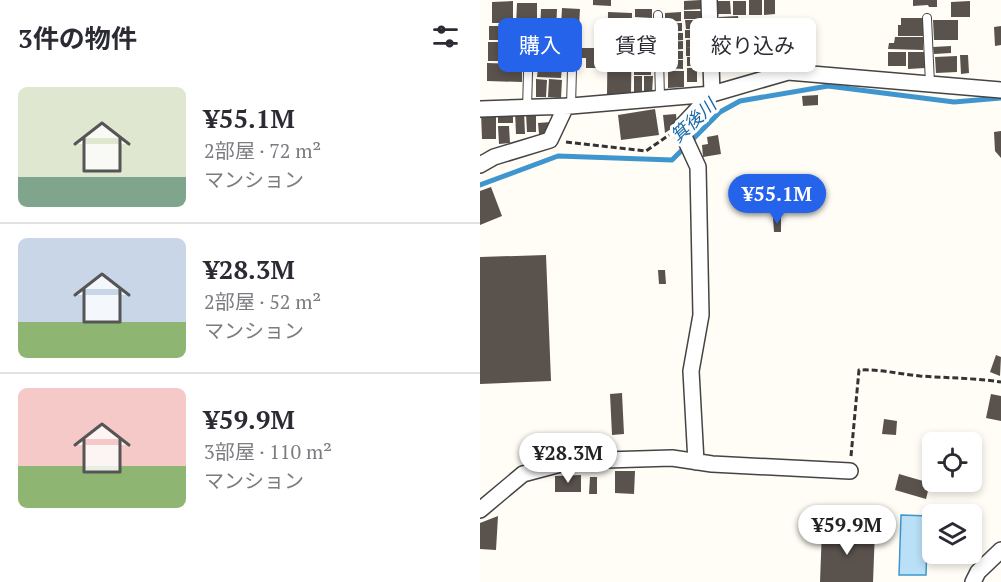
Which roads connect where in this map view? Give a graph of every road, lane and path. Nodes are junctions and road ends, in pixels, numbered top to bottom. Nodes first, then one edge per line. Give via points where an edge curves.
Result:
1 (709, 0) edge
2 (658, 15) dead end
3 (927, 18) dead end
4 (528, 72) edge
5 (571, 72) edge
6 (930, 84) junction
7 (1001, 90) edge
8 (712, 94) junction
9 (660, 98) junction
10 (569, 106) junction
11 (527, 108) junction
12 (480, 109) edge
13 (680, 128) junction
14 (550, 140) junction
15 (480, 165) edge
16 (1001, 382) edge
17 (696, 462) junction
18 (850, 471) joint
19 (480, 510) edge
20 (1001, 550) edge
21 (973, 582) edge

1 - 8 street
2 - 9 lane
3 - 6 lane
4 - 11 lane
5 - 10 lane
6 - 7 street
6 - 8 street via 788,72
8 - 9 street
8 - 13 street
9 - 10 street
10 - 11 street
10 - 14 street
11 - 12 street
13 - 14 path via 646,151
13 - 17 street via 698,167 701,315 691,371
14 - 15 street
16 - 18 path via 859,370
17 - 18 street
17 - 19 street via 672,458 572,461 523,474
20 - 21 street

